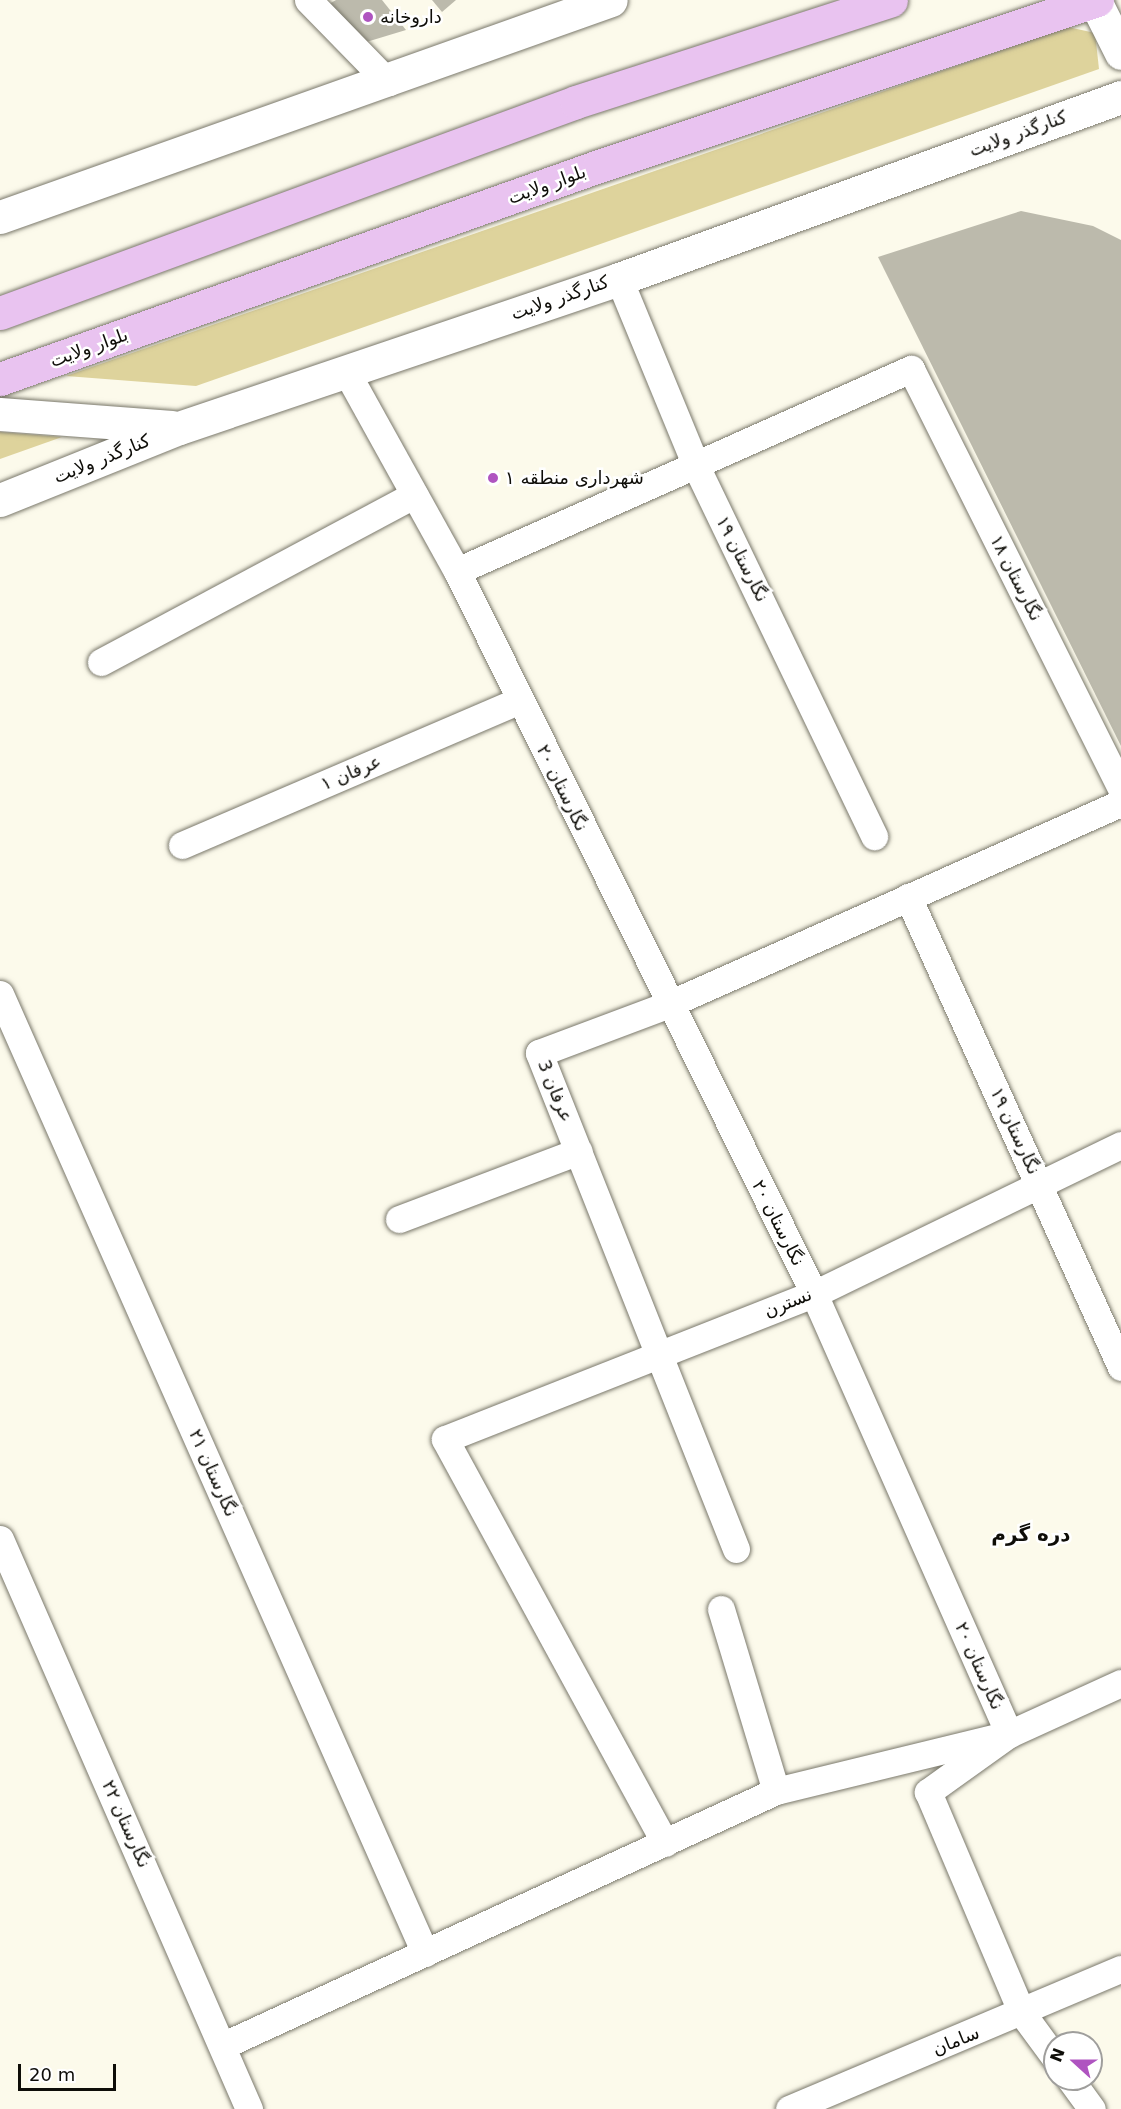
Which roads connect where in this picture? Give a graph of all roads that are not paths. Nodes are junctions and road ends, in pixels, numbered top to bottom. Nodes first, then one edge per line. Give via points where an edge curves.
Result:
1 (308, 0) edge
2 (891, 0) edge
3 (1096, 0) edge
4 (590, 2) edge
5 (1121, 53) edge
6 (388, 82) junction
7 (1121, 97) edge
8 (0, 218) edge
9 (619, 279) junction
10 (0, 313) edge
11 (346, 371) junction
12 (0, 379) edge
13 (0, 414) edge
14 (178, 428) junction
15 (696, 466) junction
16 (414, 495) junction
17 (0, 500) edge
18 (457, 571) junction
19 (101, 662) dead end
20 (520, 700) junction
21 (1121, 788) edge
22 (1121, 804) edge
23 (874, 836) dead end
24 (182, 845) dead end
25 (908, 897) junction
26 (0, 994) edge
27 (668, 1005) junction
28 (1121, 1145) edge
29 (579, 1151) junction
30 (1038, 1184) junction
31 (399, 1219) dead end
32 (814, 1293) junction
33 (658, 1354) junction
34 (1121, 1367) edge
35 (0, 1539) edge
36 (736, 1549) dead end
37 (721, 1609) dead end
38 (1121, 1683) edge
39 (1009, 1734) junction
40 (776, 1791) junction
41 (665, 1843) junction
42 (425, 1953) junction
43 (1121, 1969) edge
44 (1022, 2013) junction
45 (1043, 2042) edge
46 (224, 2045) junction
47 (1079, 2091) edge
48 (249, 2109) edge
49 (789, 2109) edge
50 (1092, 2109) edge

1 - 6 street
2 - 10 main road via 576,102
3 - 5 main road
3 - 12 main road, بلوار ولایت via 599,166
4 - 6 main road
6 - 8 main road
7 - 9 main road, کنارگذر ولایت
9 - 11 main road, کنارگذر ولایت
9 - 15 street, نگارستان ۱۹
11 - 14 main road, کنارگذر ولایت
11 - 16 street, نگارستان ۲۰
13 - 14 main road
14 - 17 main road, کنارگذر ولایت
15 - 18 street
15 - 21 street, نگارستان ۱۸ via 910,369
15 - 23 street, نگارستان ۱۹
16 - 18 street, نگارستان ۲۰
16 - 19 street
18 - 20 street, نگارستان ۲۰
20 - 24 street, عرفان ۱
20 - 27 street, نگارستان ۲۰
22 - 25 street
25 - 27 street
25 - 30 street, نگارستان ۱۹
26 - 42 street, نگارستان ۲۱
27 - 29 street, عرفان 3 via 539,1053
27 - 32 street, نگارستان ۲۰
28 - 30 street, نسترن
29 - 31 street
29 - 33 street, عرفان 3
30 - 32 street, نسترن
30 - 34 street, نگارستان ۱۹
32 - 33 street, نسترن
32 - 39 street, نگارستان ۲۰
33 - 36 street, عرفان 3
33 - 41 street, نسترن via 445,1439
35 - 46 street, نگارستان ۲۲
37 - 40 street
38 - 39 street
39 - 40 street
39 - 44 street via 928,1792
40 - 41 street
41 - 42 street
42 - 46 street
43 - 44 street, سامان
44 - 45 street
44 - 49 street, سامان
46 - 48 street, نگارستان ۲۲
47 - 50 street

